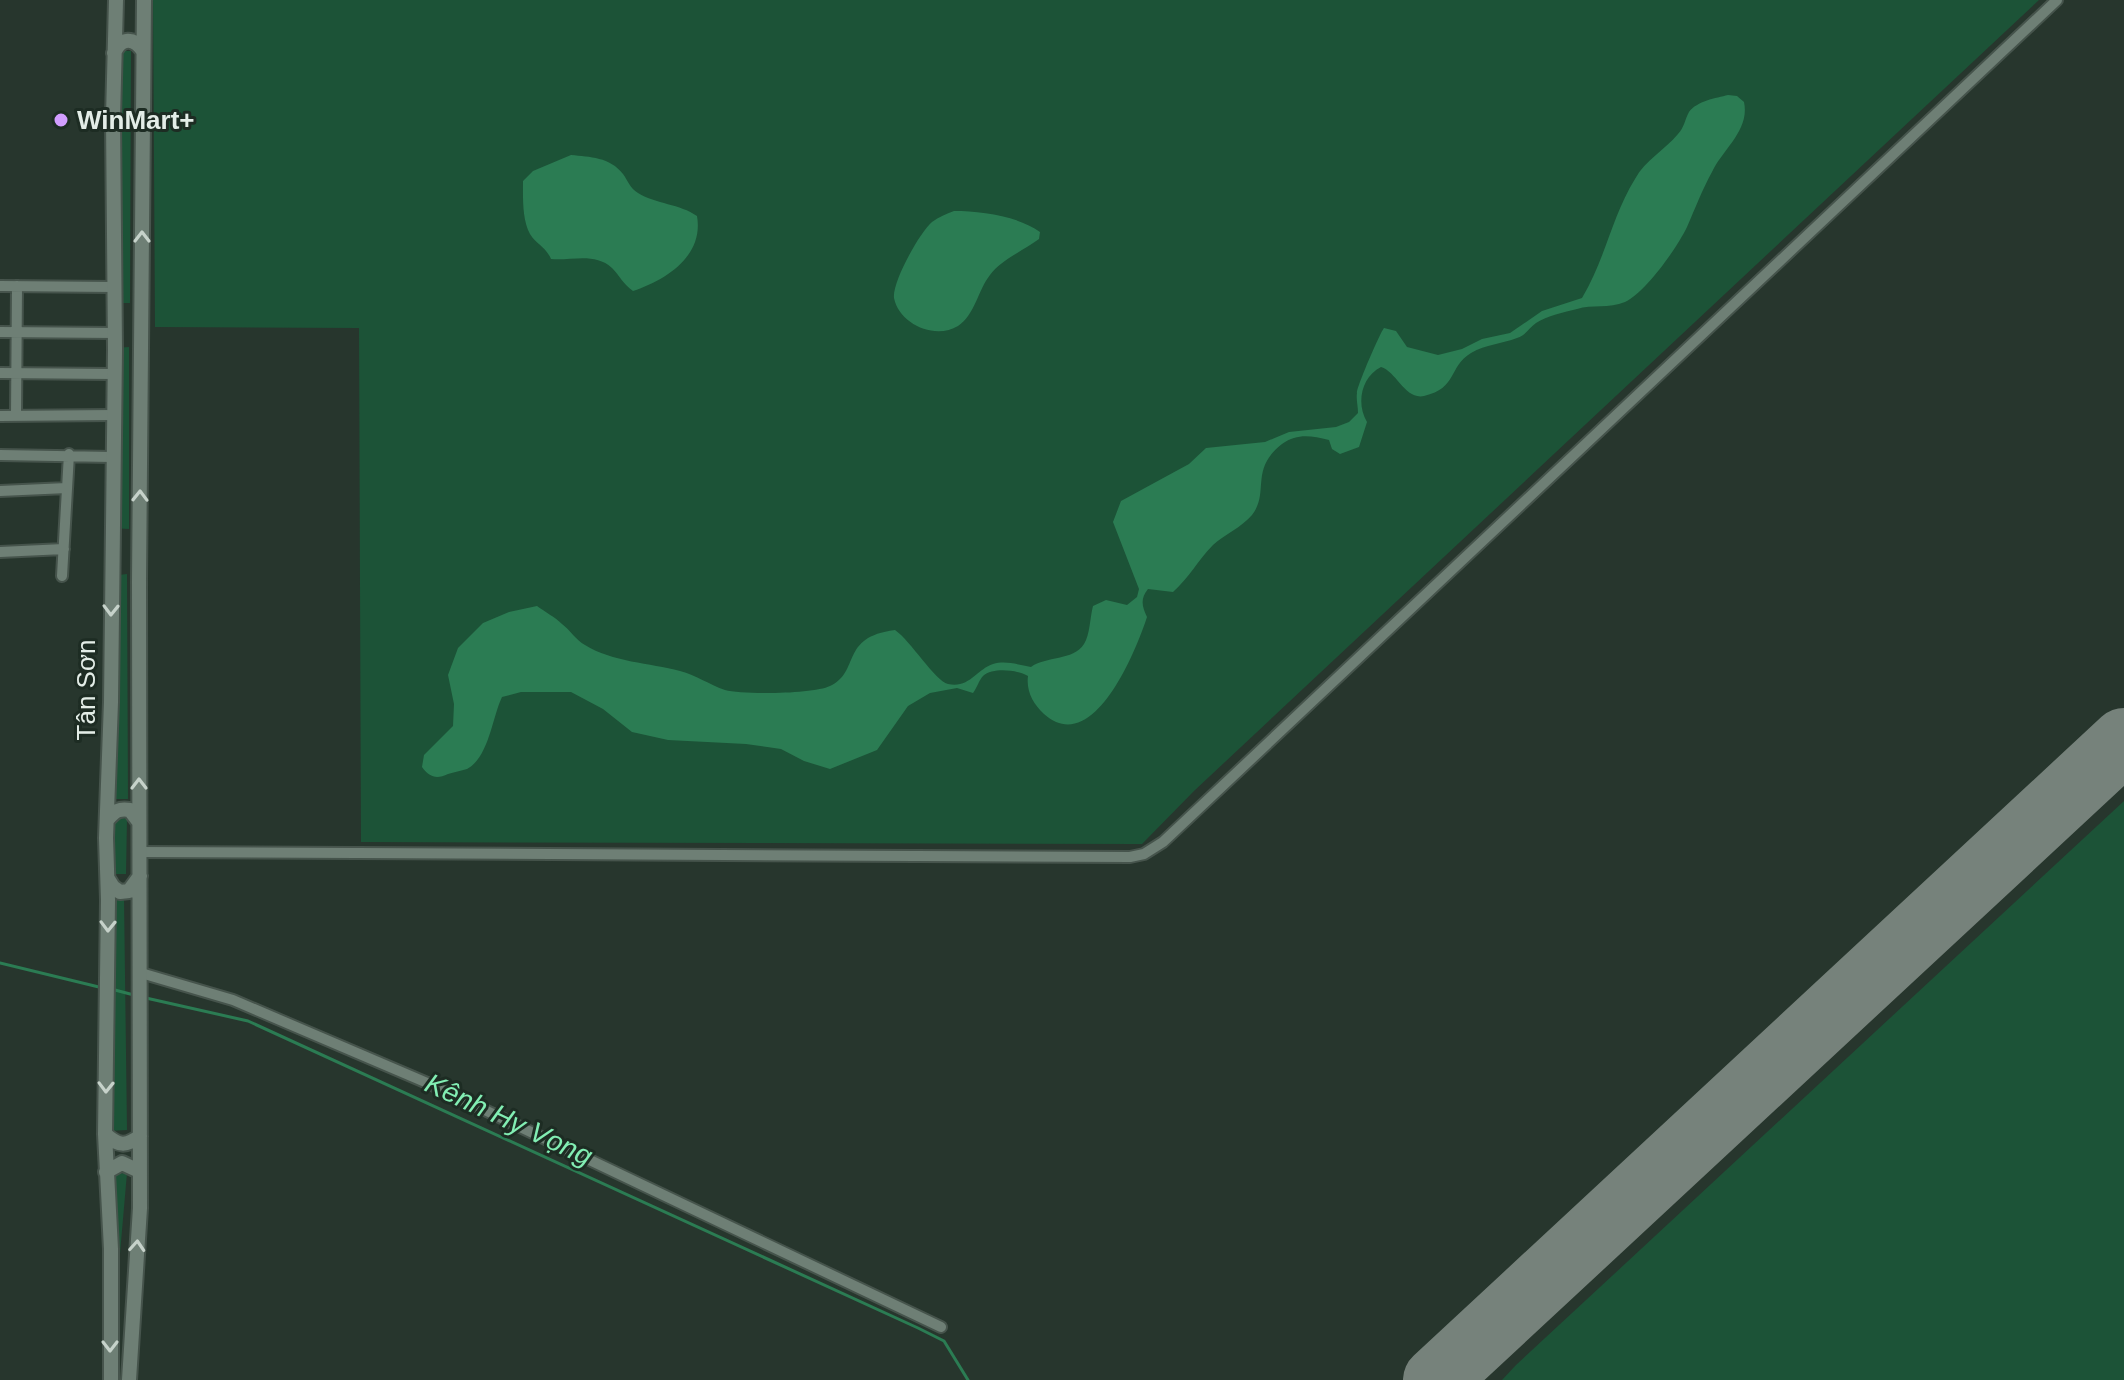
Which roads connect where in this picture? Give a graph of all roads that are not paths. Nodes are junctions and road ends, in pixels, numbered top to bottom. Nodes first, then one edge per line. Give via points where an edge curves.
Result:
1 (2057, 0) edge
2 (143, 7) edge
3 (116, 8) edge
4 (143, 51) junction
5 (114, 53) junction
6 (0, 286) edge
7 (17, 286) junction
8 (114, 287) junction
9 (115, 311) junction
10 (142, 312) junction
11 (0, 332) edge
12 (16, 332) junction
13 (115, 333) junction
14 (142, 349) junction
15 (115, 350) junction
16 (0, 373) edge
17 (17, 373) junction
18 (113, 374) junction
19 (113, 415) junction
20 (0, 416) edge
21 (16, 416) junction
22 (69, 454) junction
23 (0, 455) edge
24 (112, 457) junction
25 (67, 488) junction
26 (0, 491) edge
27 (113, 533) junction
28 (139, 536) junction
29 (64, 549) junction
30 (0, 552) edge
31 (111, 573) junction
32 (62, 576) dead end
33 (139, 581) junction
34 (108, 819) junction
35 (140, 823) junction
36 (139, 852) junction
37 (140, 876) junction
38 (108, 879) junction
39 (140, 974) junction
40 (105, 1134) junction
41 (140, 1136) junction
42 (139, 1171) junction
43 (106, 1172) junction
44 (941, 1327) dead end
45 (111, 1380) edge
46 (129, 1380) edge

1 - 36 street via 1174,832 1144,854
2 - 3 street via 134,22 126,23
2 - 4 street, Tân Sơn
3 - 5 street, Tân Sơn
4 - 5 street via 129,40
10 -> 4 street, Tân Sơn
5 - 8 street, Tân Sơn
6 - 7 street
7 - 8 street
7 - 12 street
8 - 9 street, Tân Sơn
9 - 10 street via 129,321
9 - 13 street, Tân Sơn
10 - 14 street, Tân Sơn
11 - 12 street
12 - 13 street
12 - 17 street
13 - 15 street, Tân Sơn
14 - 15 street via 128,339
28 -> 14 street, Tân Sơn
15 - 18 street, Tân Sơn
16 - 17 street
17 - 18 street
17 - 21 street
18 - 19 street, Tân Sơn
19 - 21 street
19 - 24 street, Tân Sơn
20 - 21 street
22 - 23 street
22 - 24 street
22 - 25 street
24 - 27 street, Tân Sơn
25 - 26 street
25 - 29 street
27 - 28 street via 122,544
27 - 31 street, Tân Sơn
28 - 33 street, Tân Sơn
29 - 30 street
29 - 32 street
31 - 33 street via 127,564
31 -> 34 street, Tân Sơn
35 -> 33 street, Tân Sơn
34 - 35 street via 114,812 130,810
34 - 38 street, Tân Sơn
35 - 36 street, Tân Sơn
36 - 37 street, Tân Sơn
37 - 38 street via 129,891 120,892
37 - 39 street, Tân Sơn
38 -> 40 street, Tân Sơn
39 - 41 street, Tân Sơn
39 - 44 street via 233,1000 432,1085
40 - 41 street via 123,1145
40 - 43 street, Tân Sơn
41 - 42 street
42 - 43 street via 122,1163
46 -> 42 street
43 -> 45 street, Tân Sơn

